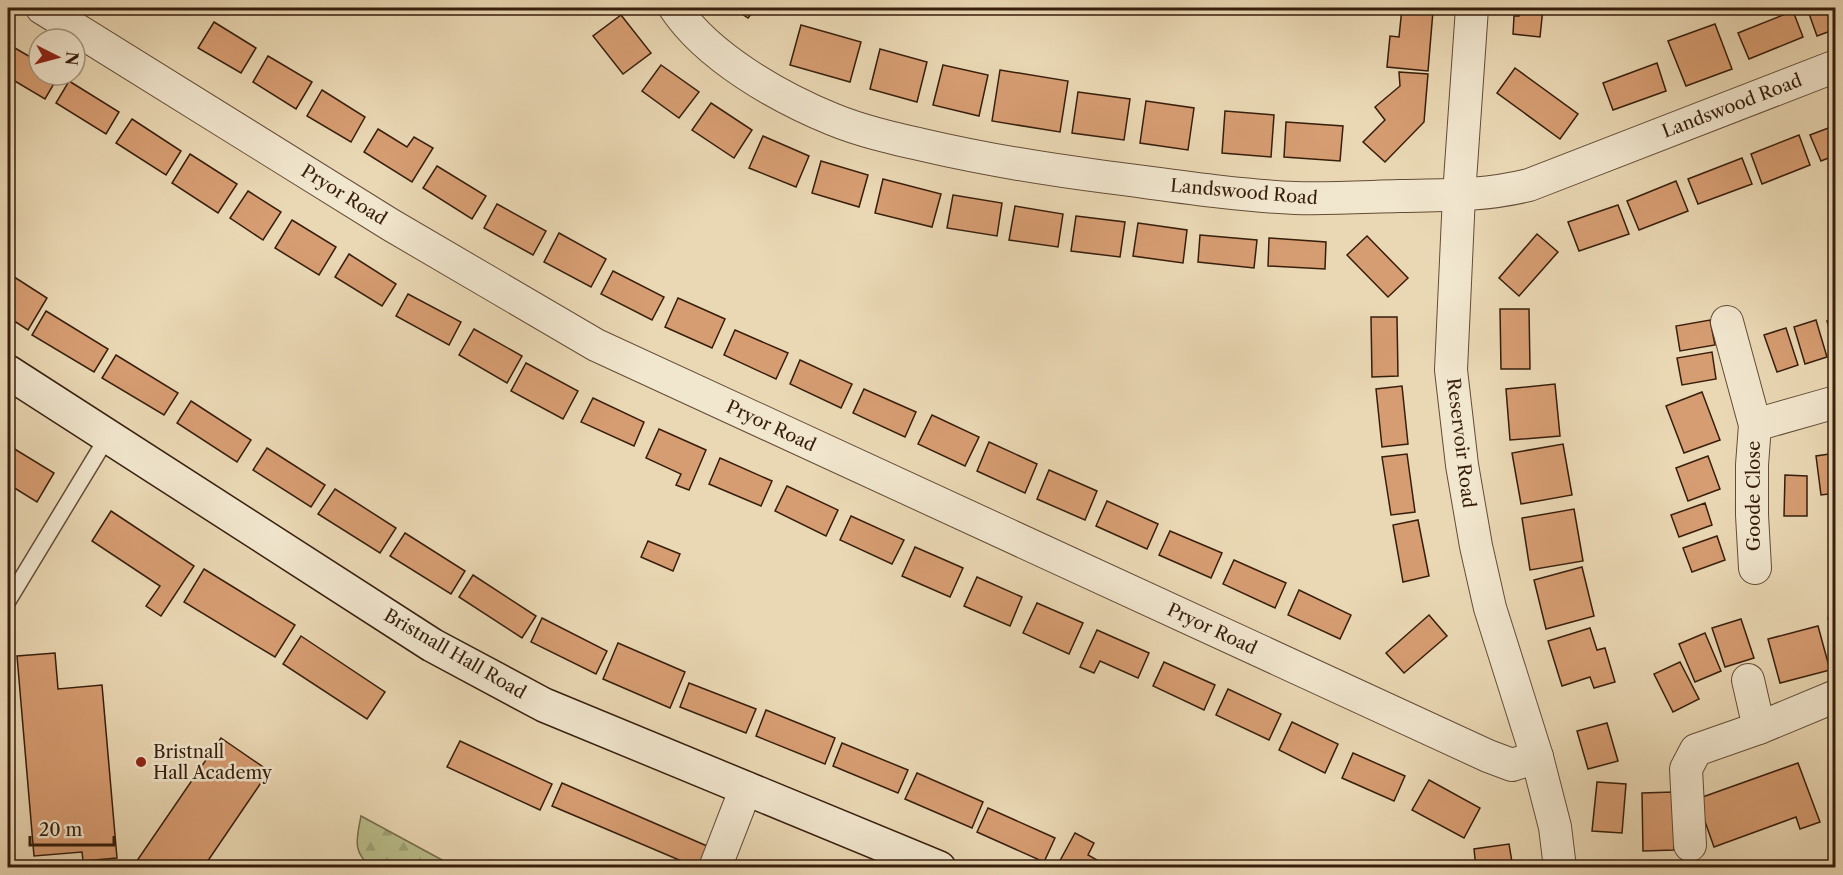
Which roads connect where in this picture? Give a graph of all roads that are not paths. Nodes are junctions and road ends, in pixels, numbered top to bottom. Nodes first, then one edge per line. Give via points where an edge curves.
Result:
1 (42, 8) edge
2 (675, 8) edge
3 (1472, 8) edge
4 (1836, 66) edge
5 (1459, 195) junction
6 (1727, 322) dead end
7 (8, 372) edge
8 (1836, 402) edge
9 (1755, 424) junction
10 (108, 436) junction
11 (1755, 568) dead end
12 (8, 601) edge
13 (1748, 680) dead end
14 (1836, 696) edge
15 (1759, 728) junction
16 (1537, 757) junction
17 (746, 788) junction
18 (1690, 845) dead end
19 (716, 867) edge
20 (939, 867) edge
21 (1560, 867) edge

1 - 16 street, Pryor Road via 391,225 596,345 1488,756 1512,765
2 - 5 street, Landswood Road via 713,48 780,95 831,119 886,137 1058,171 1224,192 1334,199
3 - 5 street, Reservoir Road
4 - 5 street, Landswood Road via 1529,185
5 - 16 street, Reservoir Road via 1451,370 1462,465 1490,608
6 - 9 street, Goode Close
7 - 10 street, Bristnall Hall Road
8 - 9 street, Goode Close
9 - 11 street, Goode Close
10 - 12 lane
10 - 17 street, Bristnall Hall Road via 432,645 544,705
13 - 15 street
14 - 15 street
15 - 18 street via 1696,750 1686,769
16 - 21 street, Reservoir Road via 1556,827
17 - 19 street
17 - 20 street, Bristnall Hall Road

